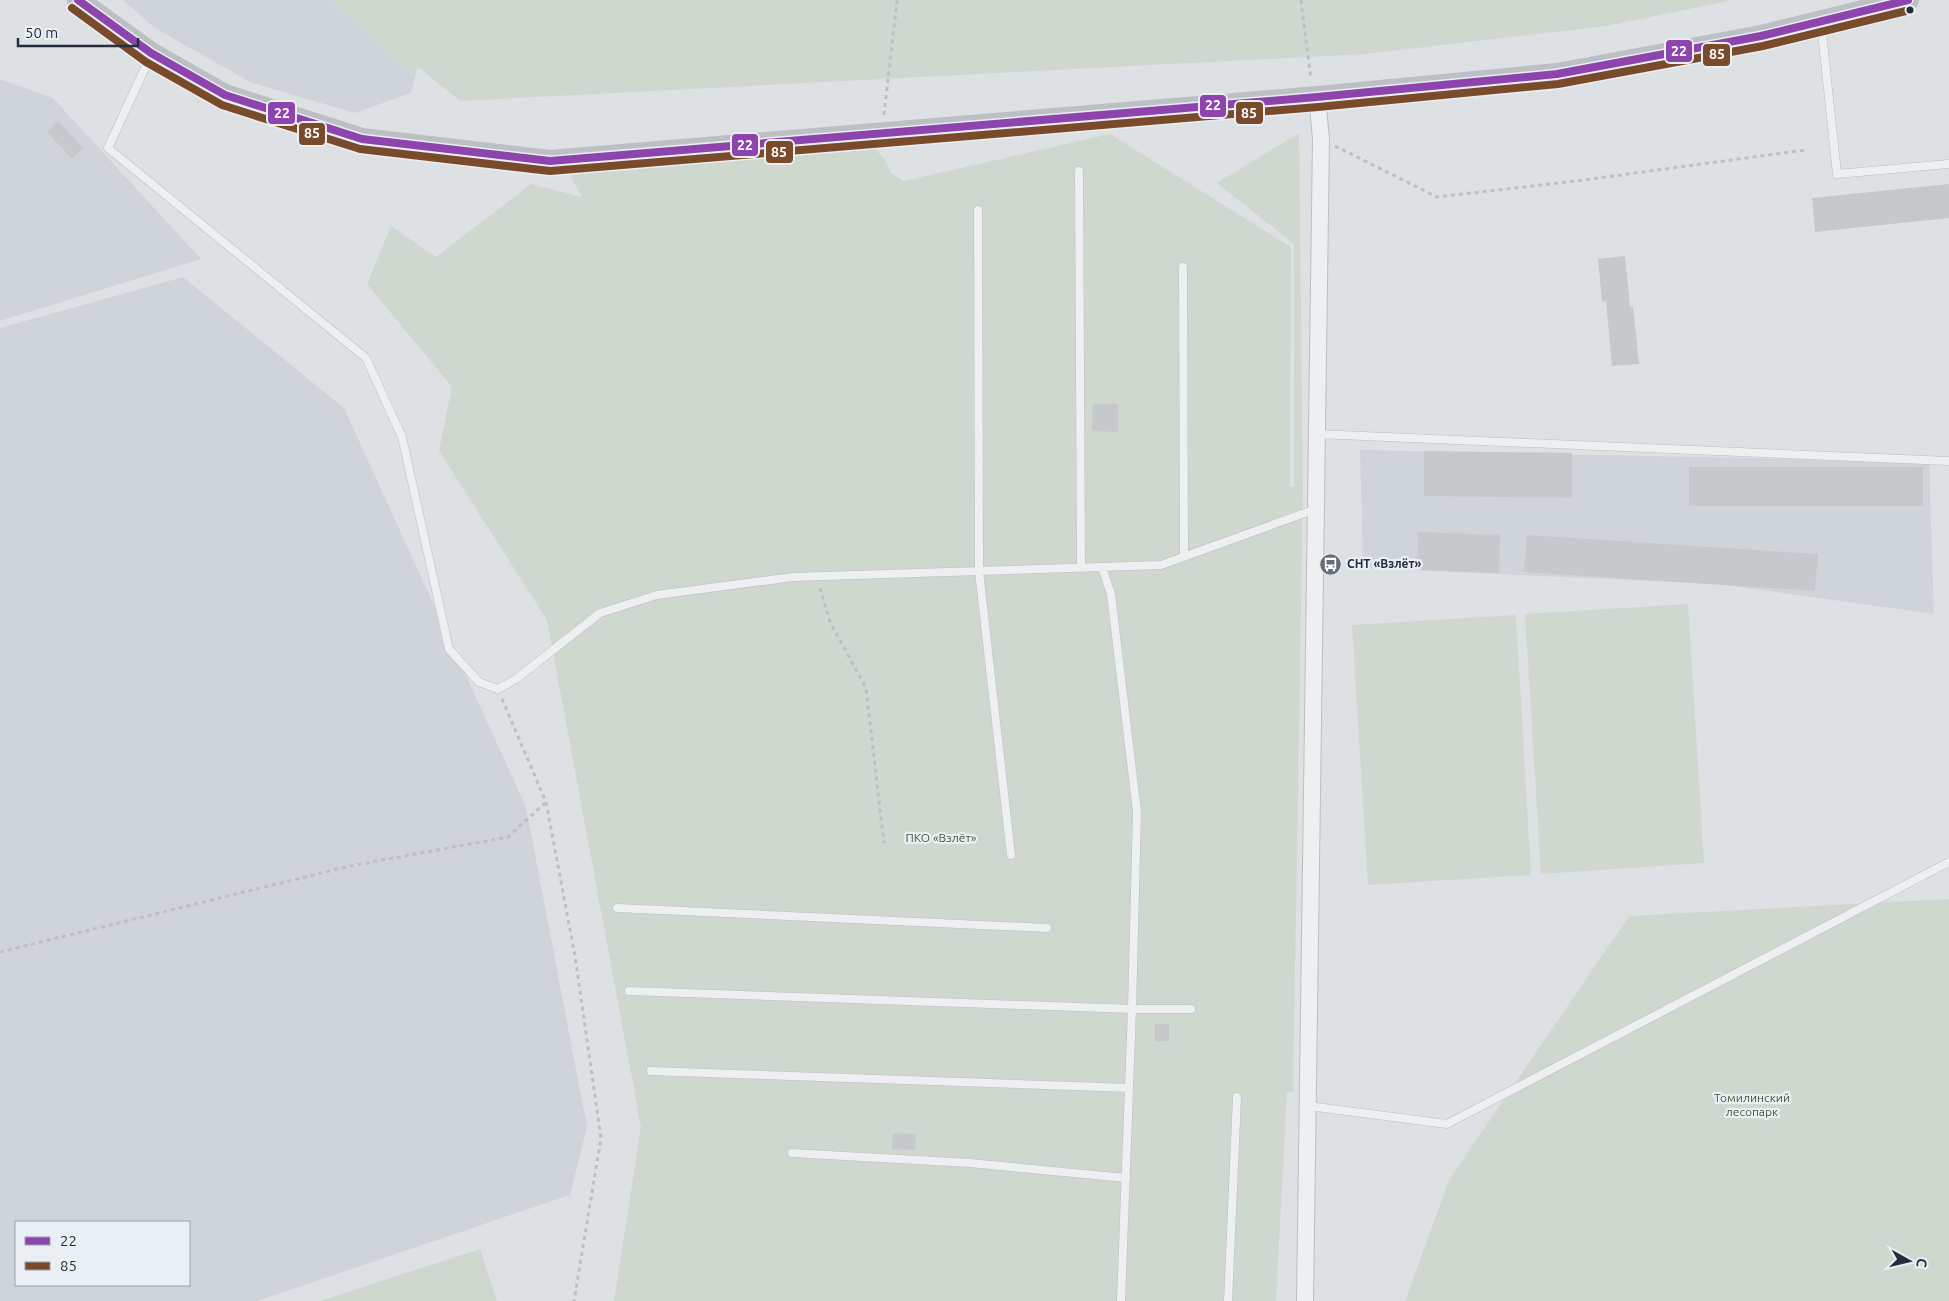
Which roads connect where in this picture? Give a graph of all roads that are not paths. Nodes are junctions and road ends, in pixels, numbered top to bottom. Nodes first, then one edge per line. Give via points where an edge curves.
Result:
1 (78, 0) edge
2 (1908, 0) edge
3 (1821, 21) junction
4 (151, 53) junction
5 (1317, 98) junction
6 (1948, 164) dead end
7 (1079, 171) dead end
8 (978, 210) dead end
9 (1183, 267) dead end
10 (1317, 434) junction
11 (1949, 461) edge
12 (1316, 509) junction
13 (1184, 557) junction
14 (1102, 567) junction
15 (1081, 568) junction
16 (978, 571) junction
17 (1011, 855) dead end
18 (1949, 862) edge
19 (617, 908) dead end
20 (1047, 928) dead end
21 (629, 991) dead end
22 (1132, 1008) junction
23 (1191, 1009) dead end
24 (651, 1071) dead end
25 (1129, 1088) junction
26 (1237, 1097) dead end
27 (1308, 1106) junction
28 (792, 1153) dead end
29 (1126, 1178) junction
30 (1121, 1301) edge
31 (1228, 1301) edge
32 (1305, 1301) edge

1 - 4 main road
2 - 3 main road
3 - 5 main road via 1761,36 1558,74
3 - 6 lane via 1837,174
4 - 5 main road via 225,95 362,139 550,161
4 - 16 lane via 108,148 366,358 402,437 449,649 479,682 498,689 516,679 600,613 657,595 793,577
5 - 10 street via 1322,139
7 - 15 lane
8 - 16 lane
9 - 13 lane
10 - 11 lane
10 - 12 street
12 - 13 lane
12 - 27 street
13 - 14 lane via 1161,565
14 - 15 lane
14 - 22 lane via 1111,594 1137,812
15 - 16 lane
16 - 17 lane
18 - 27 lane via 1447,1124
19 - 20 lane
21 - 22 lane
22 - 23 lane
22 - 25 lane
24 - 25 lane
25 - 29 lane
26 - 31 lane
27 - 32 street
28 - 29 lane via 970,1163
29 - 30 lane

